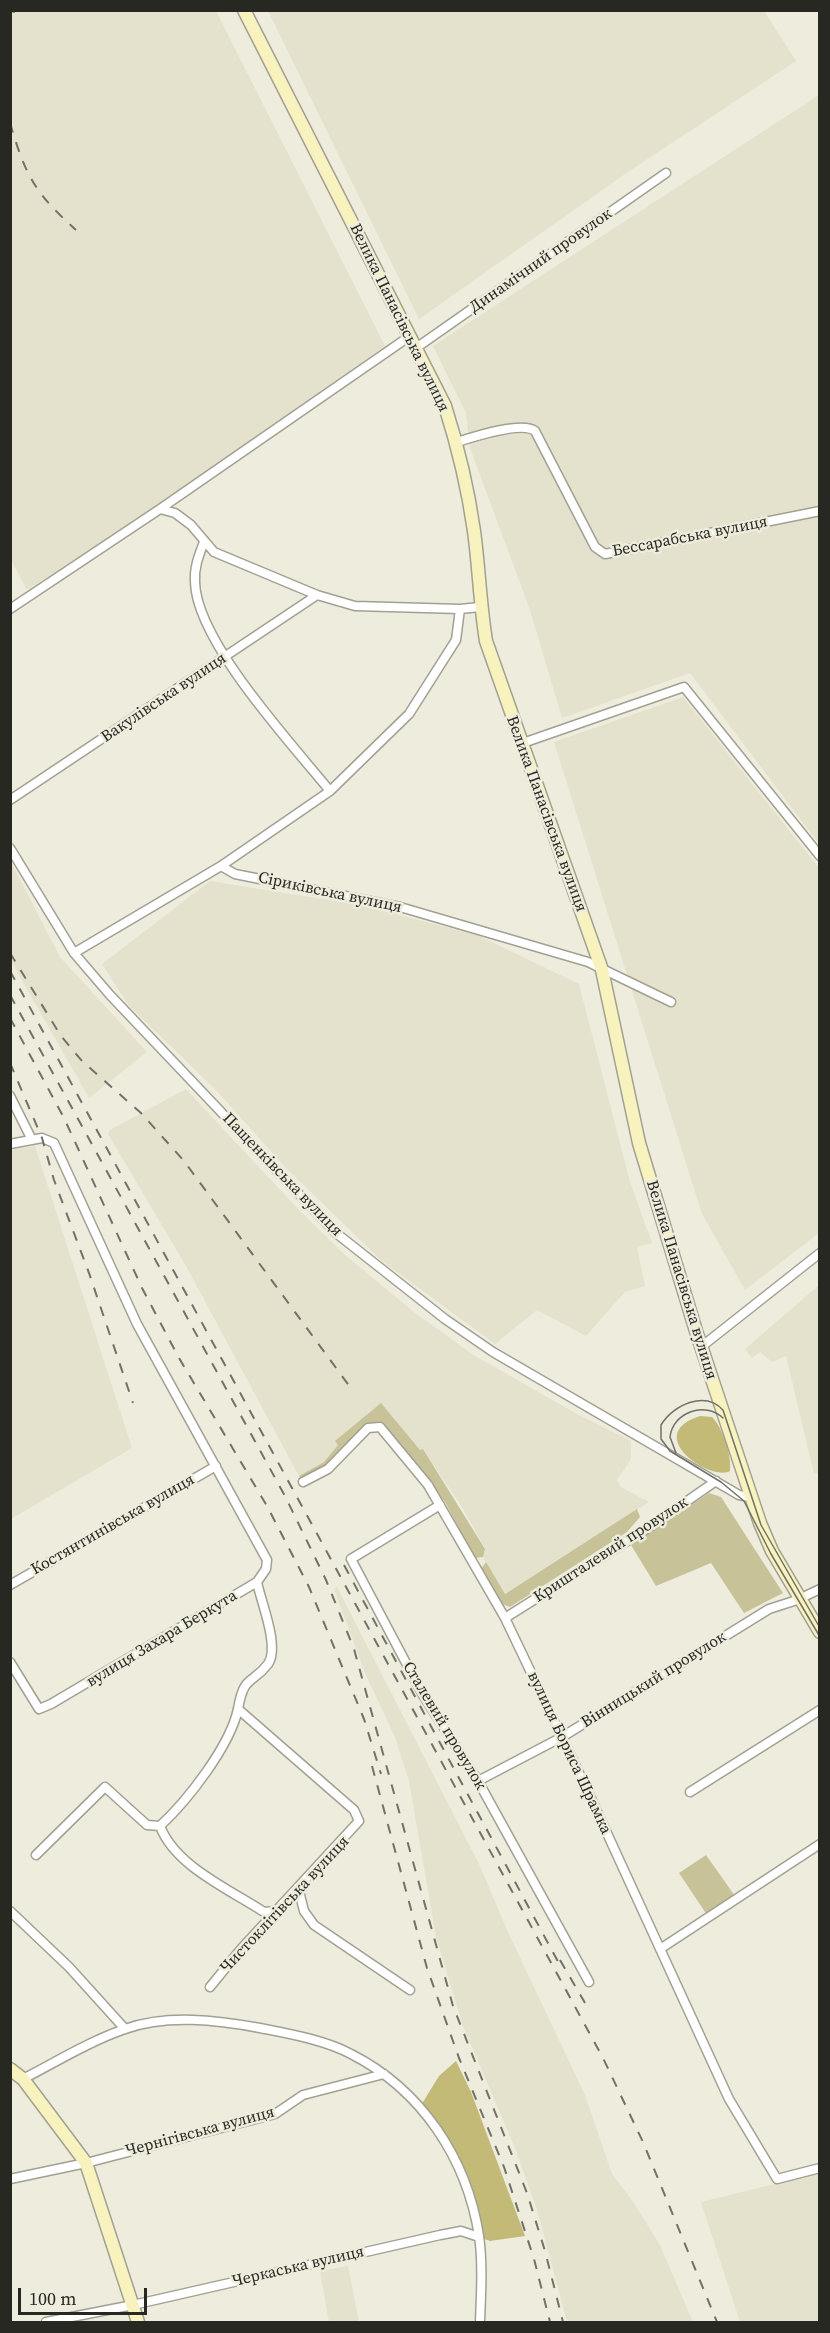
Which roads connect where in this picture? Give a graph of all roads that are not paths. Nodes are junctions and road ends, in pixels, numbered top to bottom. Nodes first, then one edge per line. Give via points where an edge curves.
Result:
1 (244, 10) edge
2 (666, 173) dead end
3 (410, 336) junction
4 (416, 348) junction
5 (457, 442) junction
6 (160, 509) junction
7 (819, 511) edge
8 (204, 542) junction
9 (317, 595) junction
10 (480, 607) junction
11 (10, 609) edge
12 (460, 609) junction
13 (224, 658) junction
14 (520, 744) junction
15 (330, 791) junction
16 (10, 800) edge
17 (10, 848) edge
18 (819, 856) edge
19 (221, 866) junction
20 (74, 953) junction
21 (602, 970) junction
22 (671, 1002) dead end
23 (10, 1096) edge
24 (32, 1140) junction
25 (10, 1144) edge
26 (819, 1252) edge
27 (701, 1347) junction
28 (216, 1466) junction
29 (716, 1481) junction
30 (303, 1482) dead end
31 (749, 1497) junction
32 (440, 1505) junction
33 (257, 1582) junction
34 (10, 1585) edge
35 (819, 1589) edge
36 (799, 1599) junction
37 (505, 1618) junction
38 (819, 1632) edge
39 (10, 1662) edge
40 (238, 1709) junction
41 (819, 1710) edge
42 (562, 1737) junction
43 (478, 1781) junction
44 (690, 1792) dead end
45 (160, 1826) junction
46 (819, 1844) edge
47 (36, 1855) dead end
48 (298, 1887) junction
49 (10, 1911) edge
50 (276, 1911) junction
51 (660, 1949) junction
52 (589, 1982) dead end
53 (210, 1987) dead end
54 (410, 1990) dead end
55 (125, 2029) junction
56 (10, 2069) edge
57 (384, 2074) junction
58 (23, 2079) junction
59 (86, 2163) junction
60 (819, 2168) edge
61 (10, 2179) edge
62 (479, 2237) junction
63 (133, 2305) junction
64 (46, 2322) edge
65 (138, 2322) edge
66 (480, 2322) edge

1 - 3 street, Велика Панасівська вулиця
2 - 4 street, Динамічний провулок
3 - 4 street, Велика Панасівська вулиця
3 - 6 street
4 - 5 street, Велика Панасівська вулиця via 446,406
5 - 7 street, Бессарабська вулиця via 532,428 595,547 606,555
5 - 10 street, Велика Панасівська вулиця via 474,531
6 - 8 street via 175,513
6 - 11 street
8 - 9 street via 214,552
8 - 13 street via 197,560 197,598
9 - 12 street via 355,606
9 - 13 street, Вакулівська вулиця
10 - 12 street
10 - 14 street, Велика Панасівська вулиця via 489,650
12 - 15 street via 456,639 409,714
13 - 15 street
13 - 16 street, Вакулівська вулиця
14 - 18 street via 684,687
14 - 21 street, Велика Панасівська вулиця
15 - 19 street
17 - 20 street, Пащенківська вулиця
19 - 20 street
19 - 21 street, Сіриківська вулиця via 235,874 400,907 588,962
20 - 29 street, Пащенківська вулиця via 336,1233 493,1352
21 - 22 street, Сіриківська вулиця
21 - 27 street, Велика Панасівська вулиця via 639,1143
23 - 24 street
24 - 25 street
24 - 28 street via 42,1138 54,1143 61,1154 137,1324
26 - 27 street
27 - 31 street, Велика Панасівська вулиця
28 - 33 street, вулиця Захара Беркута via 264,1554 266,1569
28 - 34 street, Костянтинівська вулиця
29 - 31 street, Пащенківська вулиця
29 - 37 street, Кришталевий провулок
30 - 32 street, вулиця Бориса Шрамка via 328,1469 368,1428 380,1427
31 - 36 street, Велика Панасівська вулиця via 772,1551
32 - 37 street, вулиця Бориса Шрамка
32 - 43 street, Сталевий провулок via 351,1559 423,1695
33 - 39 street, вулиця Захара Беркута via 39,1709
33 - 40 street via 273,1641 272,1654 268,1664 248,1680
35 - 36 street, Вінницький провулок
36 - 38 street, Велика Панасівська вулиця
36 - 42 street, Вінницький провулок via 769,1609
37 - 42 street, вулиця Бориса Шрамка
40 - 45 street via 230,1735
40 - 48 street, Чистоклітівська вулиця via 354,1810 359,1821
41 - 44 street
42 - 43 street, Вінницький провулок
42 - 51 street, вулиця Бориса Шрамка
43 - 52 street, Сталевий провулок
45 - 47 street via 147,1825 105,1787
45 - 50 street via 179,1857 264,1912
46 - 51 street
48 - 50 street, Чистоклітівська вулиця
48 - 54 street via 304,1911 314,1925
49 - 55 street via 69,1967
50 - 53 street, Чистоклітівська вулиця
51 - 60 street, вулиця Бориса Шрамка via 729,2099 777,2179
55 - 57 street via 187,2020 232,2023 290,2034 350,2053
55 - 58 street
56 - 58 street
57 - 59 street, Чернігівська вулиця via 303,2095 275,2114
57 - 62 street via 412,2098 436,2127 462,2172
58 - 59 street
59 - 61 street, Чернігівська вулиця
59 - 63 street
62 - 63 street, Черкаська вулиця via 468,2231 451,2233
62 - 66 street
63 - 64 street, Черкаська вулиця
63 - 65 street

